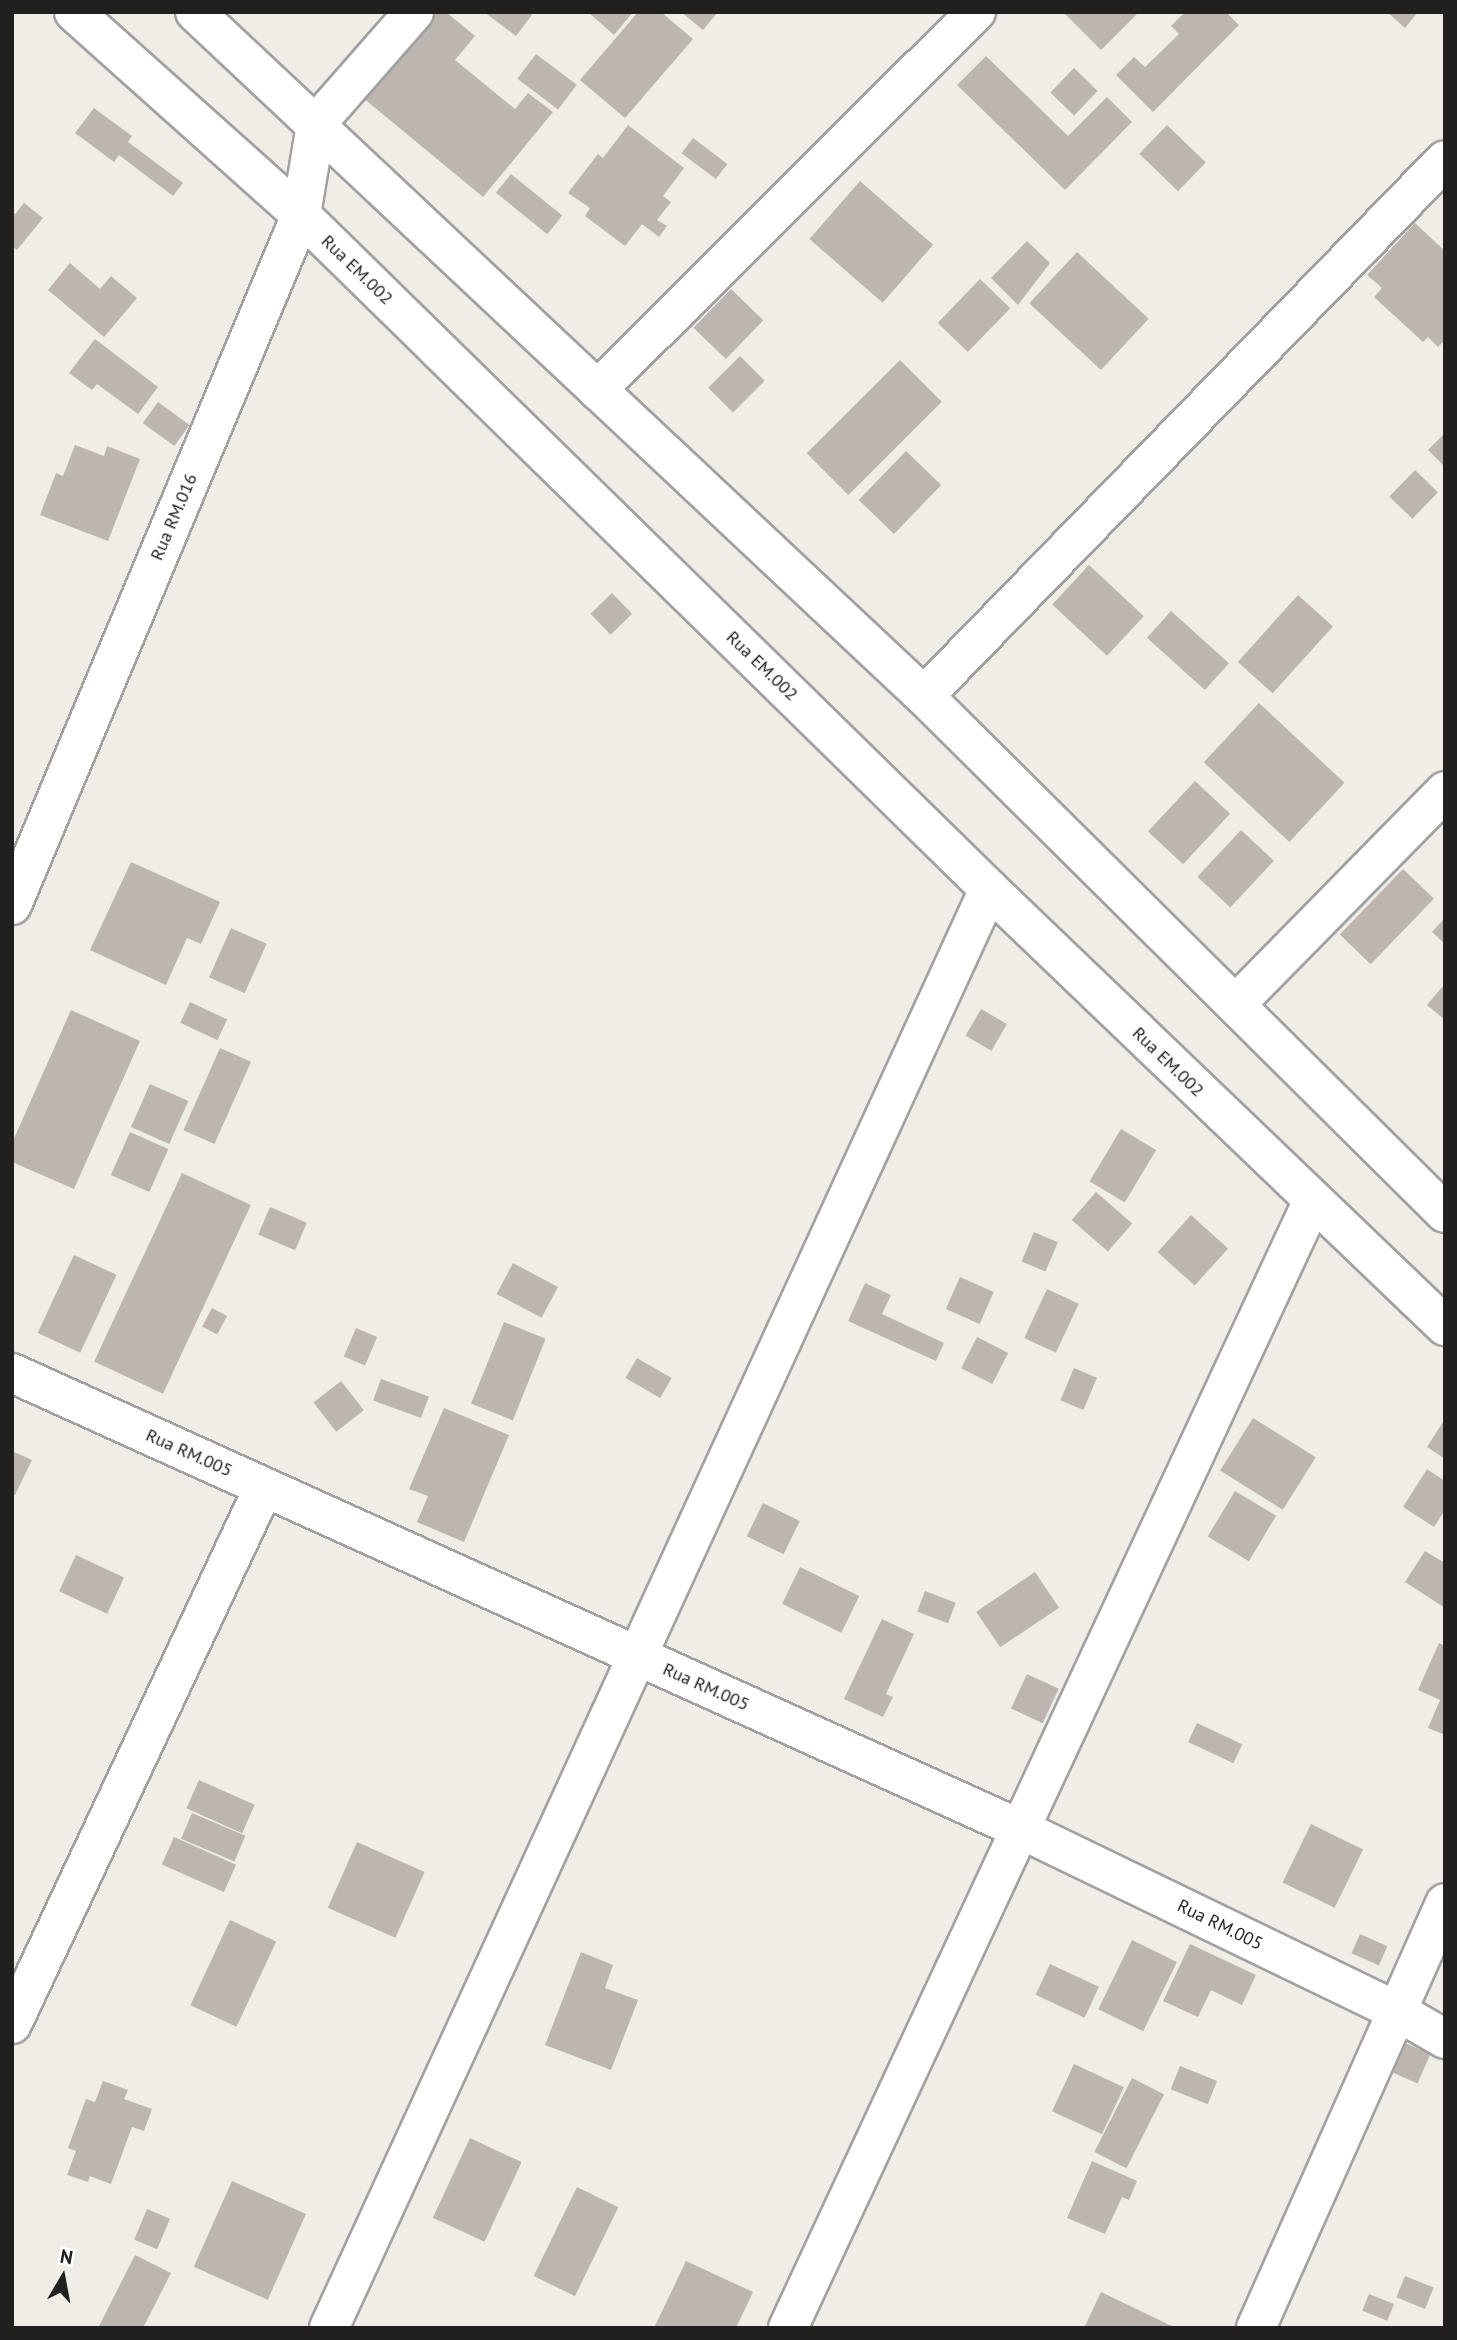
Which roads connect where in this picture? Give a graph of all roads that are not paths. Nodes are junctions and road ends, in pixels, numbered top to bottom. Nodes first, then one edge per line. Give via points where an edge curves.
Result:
1 (74, 12) edge
2 (195, 12) edge
3 (414, 12) edge
4 (976, 12) edge
5 (316, 124) junction
6 (1445, 160) edge
7 (301, 215) junction
8 (597, 390) junction
9 (924, 696) junction
10 (1445, 791) edge
11 (989, 889) junction
12 (12, 905) edge
13 (1237, 1003) junction
14 (1313, 1200) junction
15 (1445, 1213) edge
16 (1445, 1326) edge
17 (12, 1374) edge
18 (264, 1487) junction
19 (638, 1656) junction
20 (1018, 1828) junction
21 (1445, 1903) edge
22 (1395, 2010) junction
23 (12, 2024) edge
24 (1445, 2039) edge
25 (329, 2328) edge
26 (788, 2328) edge
27 (1256, 2328) edge

1 - 7 street, Rua EM.002
2 - 5 street
3 - 5 street
4 - 8 street
5 - 7 street, Rua RM.016
5 - 8 street
6 - 9 street
7 - 11 street, Rua EM.002
7 - 12 street, Rua RM.016
8 - 9 street
9 - 13 street
10 - 13 street
11 - 14 street, Rua EM.002
11 - 19 street
13 - 15 street
14 - 16 street, Rua EM.002
14 - 20 street
17 - 18 street, Rua RM.005
18 - 19 street, Rua RM.005
18 - 23 street
19 - 20 street, Rua RM.005
19 - 25 street
20 - 22 street, Rua RM.005
20 - 26 street
21 - 22 street
22 - 24 street, Rua RM.005
22 - 27 street

